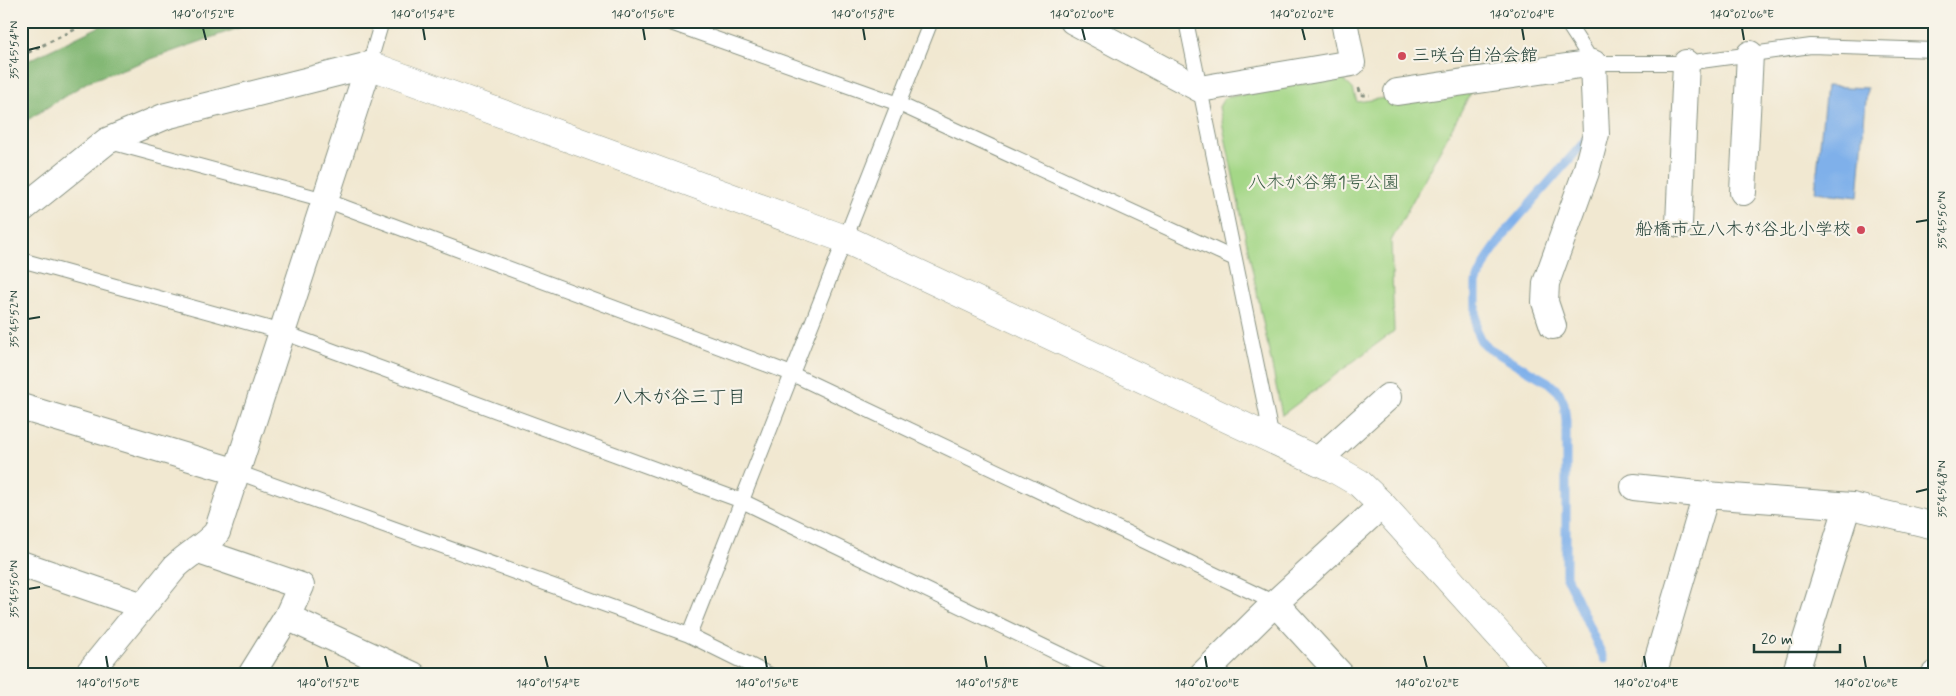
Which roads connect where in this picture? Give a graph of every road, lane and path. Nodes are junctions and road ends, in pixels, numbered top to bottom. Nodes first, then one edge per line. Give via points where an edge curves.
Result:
1 (92, 21) edge
2 (382, 21) edge
3 (665, 21) edge
4 (932, 21) edge
5 (1073, 21) edge
6 (1186, 21) edge
7 (1344, 21) edge
8 (1566, 21) edge
9 (1935, 50) edge
10 (1750, 54) junction
11 (21, 56) edge
12 (1593, 63) junction
13 (1686, 63) junction
14 (369, 65) junction
15 (1200, 89) junction
16 (1397, 92) dead end
17 (899, 104) junction
18 (106, 141) junction
19 (1743, 192) dead end
20 (325, 200) junction
21 (21, 210) edge
22 (1679, 224) dead end
23 (845, 239) junction
24 (1235, 259) junction
25 (21, 260) edge
26 (1553, 326) dead end
27 (282, 332) junction
28 (792, 374) junction
29 (1388, 398) dead end
30 (21, 407) edge
31 (1272, 440) junction
32 (1317, 461) junction
33 (237, 472) junction
34 (1634, 487) dead end
35 (1706, 495) junction
36 (742, 501) junction
37 (1382, 505) junction
38 (1852, 506) junction
39 (1935, 526) edge
40 (196, 550) junction
41 (21, 564) edge
42 (1275, 603) junction
43 (143, 606) junction
44 (287, 617) junction
45 (689, 635) junction
46 (411, 674) edge
47 (87, 675) edge
48 (251, 675) edge
49 (770, 675) edge
50 (1104, 675) edge
51 (1202, 675) edge
52 (1340, 675) edge
53 (1535, 675) edge
54 (1653, 675) edge
55 (1795, 675) edge

1 - 11 path
2 - 14 lane
3 - 17 lane
4 - 17 lane
5 - 15 street
6 - 15 lane
7 - 15 street via 1352,63
8 - 12 lane
9 - 10 lane via 1810,46
10 - 13 lane
10 - 19 street
12 - 13 lane
12 - 16 street
12 - 26 street via 1596,134 1586,172 1546,283 1545,302
13 - 22 street
14 - 18 street via 166,116
14 - 20 street
14 - 23 street
15 - 24 lane
17 - 23 lane
17 - 24 lane
18 - 20 lane
18 - 21 street
20 - 27 street
20 - 28 lane
23 - 28 lane
23 - 31 street
24 - 31 lane
25 - 27 lane
27 - 33 street
27 - 36 lane
28 - 36 lane
28 - 42 lane
29 - 32 street
30 - 33 street
31 - 32 street
32 - 37 street via 1360,483
33 - 40 street via 217,532
33 - 45 lane
34 - 35 street
35 - 38 street
35 - 54 street
36 - 45 lane
36 - 50 lane
37 - 42 street
37 - 53 street
38 - 39 street
38 - 55 street via 1844,514
40 - 43 street via 175,567
40 - 44 street via 301,586
41 - 43 street
42 - 51 street
42 - 52 street
43 - 47 street
44 - 46 street
44 - 48 street
45 - 49 lane

